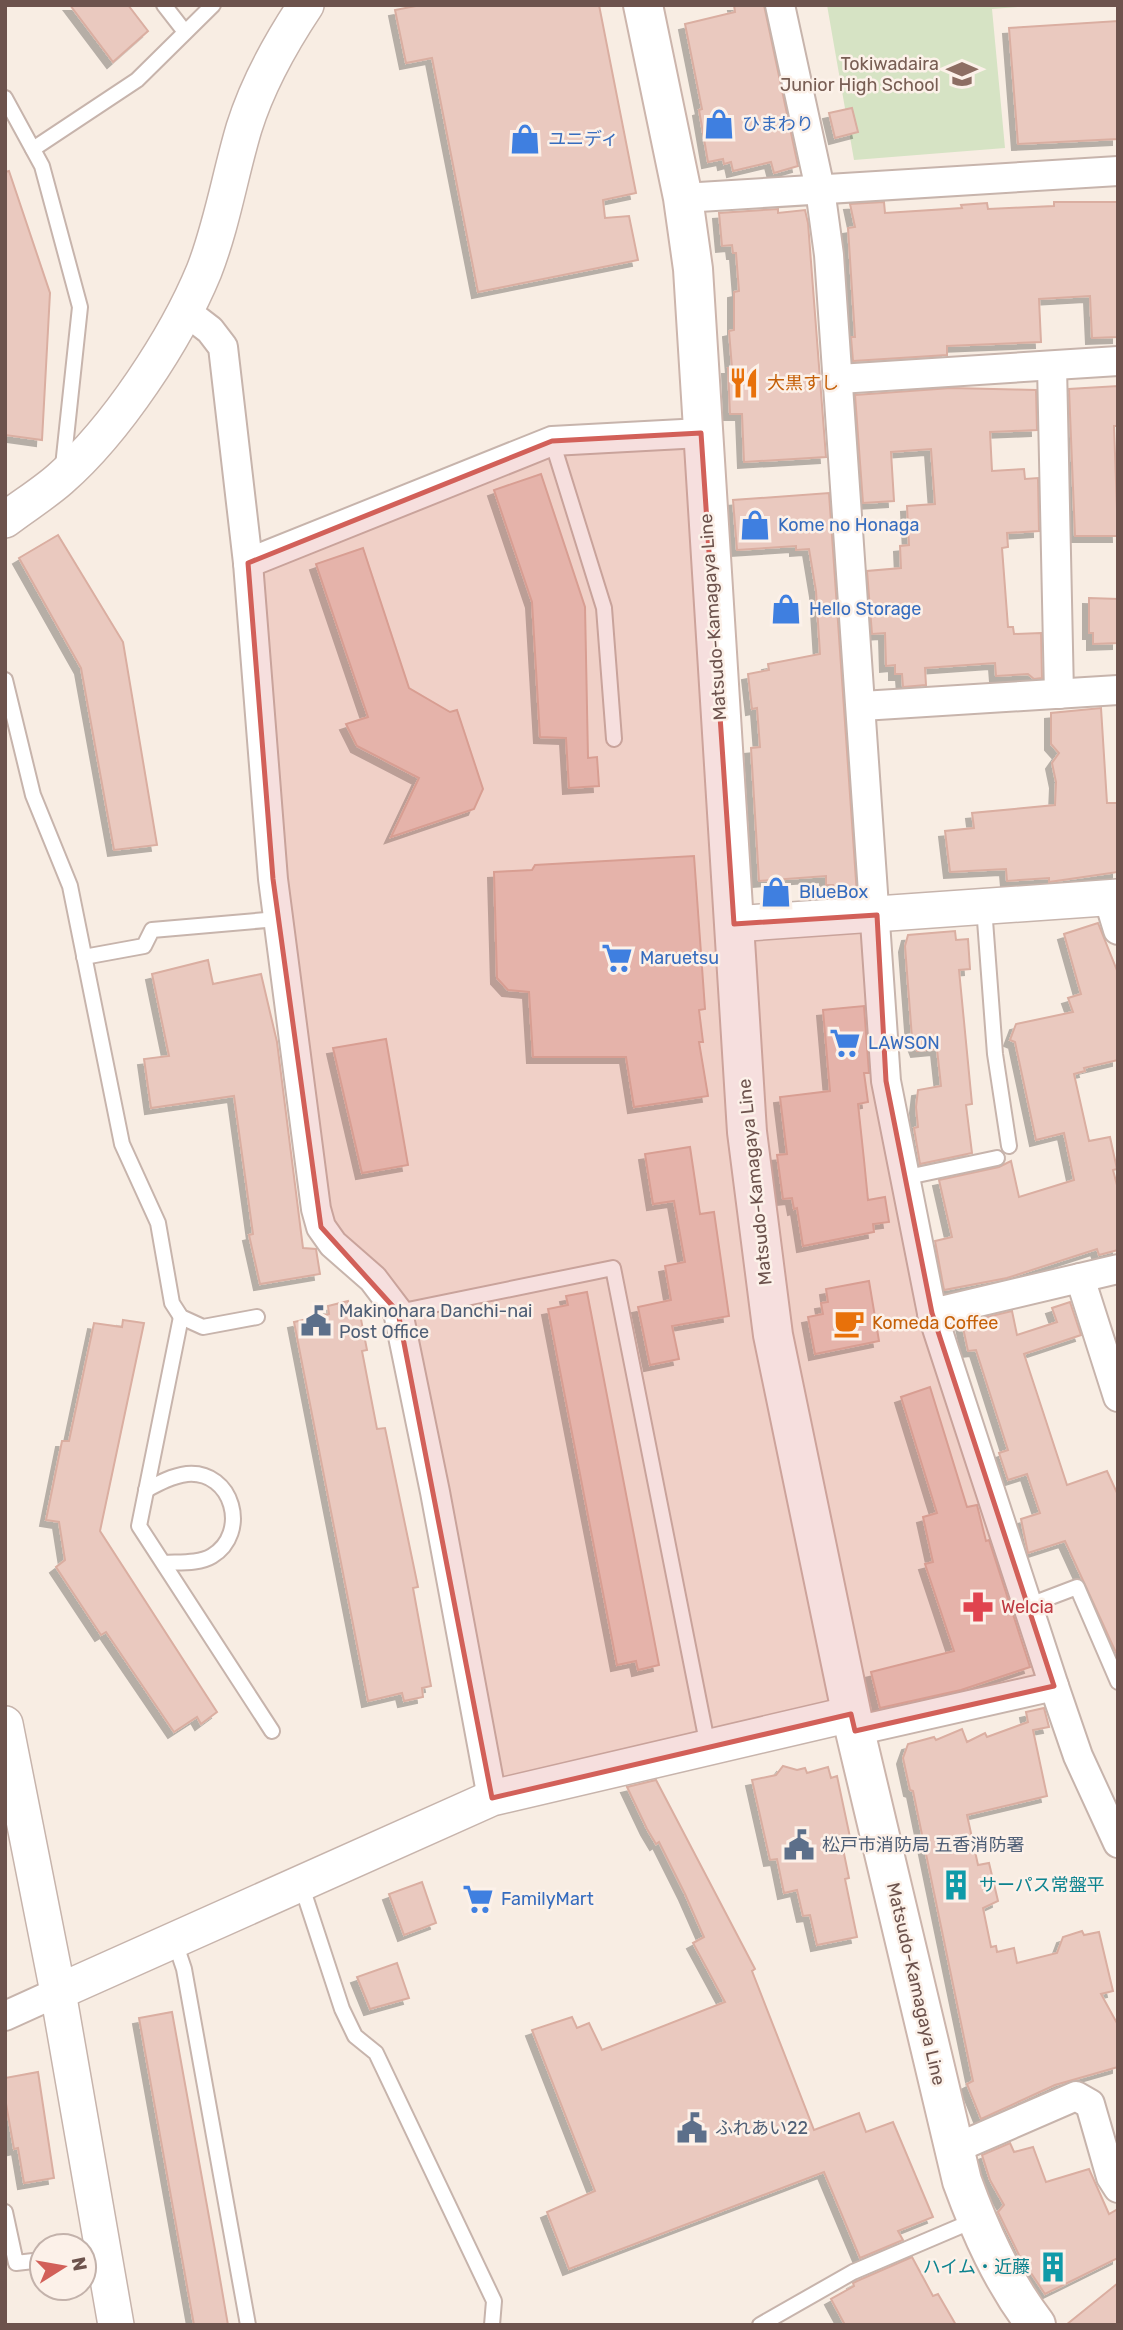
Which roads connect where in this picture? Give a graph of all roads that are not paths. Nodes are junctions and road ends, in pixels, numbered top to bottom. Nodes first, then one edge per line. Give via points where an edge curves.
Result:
1 (164, 5) edge
2 (213, 5) edge
3 (306, 5) edge
4 (643, 5) edge
5 (780, 5) edge
6 (185, 32) junction
7 (5, 98) edge
8 (33, 149) junction
9 (1118, 171) edge
10 (820, 189) junction
11 (683, 198) junction
12 (184, 310) junction
13 (1118, 361) edge
14 (1052, 366) junction
15 (839, 379) junction
16 (701, 433) junction
17 (552, 441) junction
18 (60, 479) junction
19 (5, 520) edge
20 (248, 563) junction
21 (5, 680) edge
22 (1118, 690) edge
23 (1059, 694) junction
24 (862, 706) junction
25 (614, 739) dead end
26 (984, 907) junction
27 (1114, 908) edge
28 (877, 915) junction
29 (278, 919) junction
30 (734, 924) junction
31 (84, 957) junction
32 (1009, 1146) dead end
33 (997, 1158) dead end
34 (903, 1178) junction
35 (1118, 1269) edge
36 (1080, 1278) junction
37 (398, 1312) junction
38 (932, 1313) junction
39 (181, 1317) junction
40 (257, 1317) dead end
41 (1118, 1397) edge
42 (146, 1490) junction
43 (164, 1563) junction
44 (1027, 1606) junction
45 (1118, 1682) edge
46 (1054, 1686) junction
47 (853, 1722) junction
48 (5, 1724) edge
49 (272, 1731) dead end
50 (708, 1747) junction
51 (492, 1798) junction
52 (1116, 1836) edge
53 (301, 1884) junction
54 (175, 1942) junction
55 (58, 1992) junction
56 (5, 2016) edge
57 (954, 2149) junction
58 (1118, 2188) edge
59 (5, 2212) edge
60 (976, 2220) junction
61 (28, 2262) edge
62 (116, 2325) edge
63 (247, 2325) edge
64 (492, 2325) edge
65 (760, 2325) edge
66 (1036, 2325) edge

1 - 6 lane
2 - 6 lane
3 - 12 street via 261,83 203,272
4 - 11 main road, Matsudo-Kamagaya Line
5 - 10 street
6 - 8 lane via 137,80
7 - 8 lane
8 - 18 lane via 42,166 80,307
9 - 10 street
10 - 11 street
10 - 15 street
11 - 16 main road, Matsudo-Kamagaya Line via 693,269
12 - 18 street via 116,418
12 - 20 street via 223,347
13 - 14 street
14 - 15 street
14 - 23 street
15 - 24 street
16 - 17 street
16 - 30 main road, Matsudo-Kamagaya Line
17 - 20 street
17 - 25 lane via 604,608
18 - 19 street
20 - 29 street
21 - 31 lane via 33,795 70,886
22 - 23 street
23 - 24 street
24 - 28 street
26 - 27 street
26 - 28 street
26 - 32 lane via 995,1054
28 - 30 street
28 - 34 street via 886,1081
29 - 31 lane via 152,930 144,946
29 - 37 street via 321,1227 347,1260 373,1279
30 - 47 main road, Matsudo-Kamagaya Line via 747,1132 773,1335
31 - 39 lane via 122,1144 158,1223 172,1303
33 - 34 lane
34 - 38 street
35 - 36 street
36 - 38 street
36 - 41 street
37 - 50 lane via 613,1268
37 - 51 street
38 - 44 street
39 - 40 lane via 203,1327
39 - 42 lane
42 - 43 lane via 139,1525
42 - 43 lane via 189,1474 215,1480 230,1499 235,1523 228,1543 210,1558
43 - 49 lane
44 - 45 lane via 1077,1587
44 - 46 street
46 - 47 street
46 - 52 street via 1078,1756
47 - 50 street
47 - 57 main road, Matsudo-Kamagaya Line
48 - 55 street
50 - 51 street
51 - 53 street
53 - 54 street
53 - 64 lane via 342,2010 355,2036 376,2053 494,2301
54 - 55 street
54 - 63 lane via 184,1969
55 - 56 street
55 - 62 street via 95,2255
57 - 58 street via 1076,2096 1090,2104
57 - 60 main road, Matsudo-Kamagaya Line
59 - 61 lane via 16,2263
60 - 65 lane via 853,2272
60 - 66 main road, Matsudo-Kamagaya Line via 1013,2294

